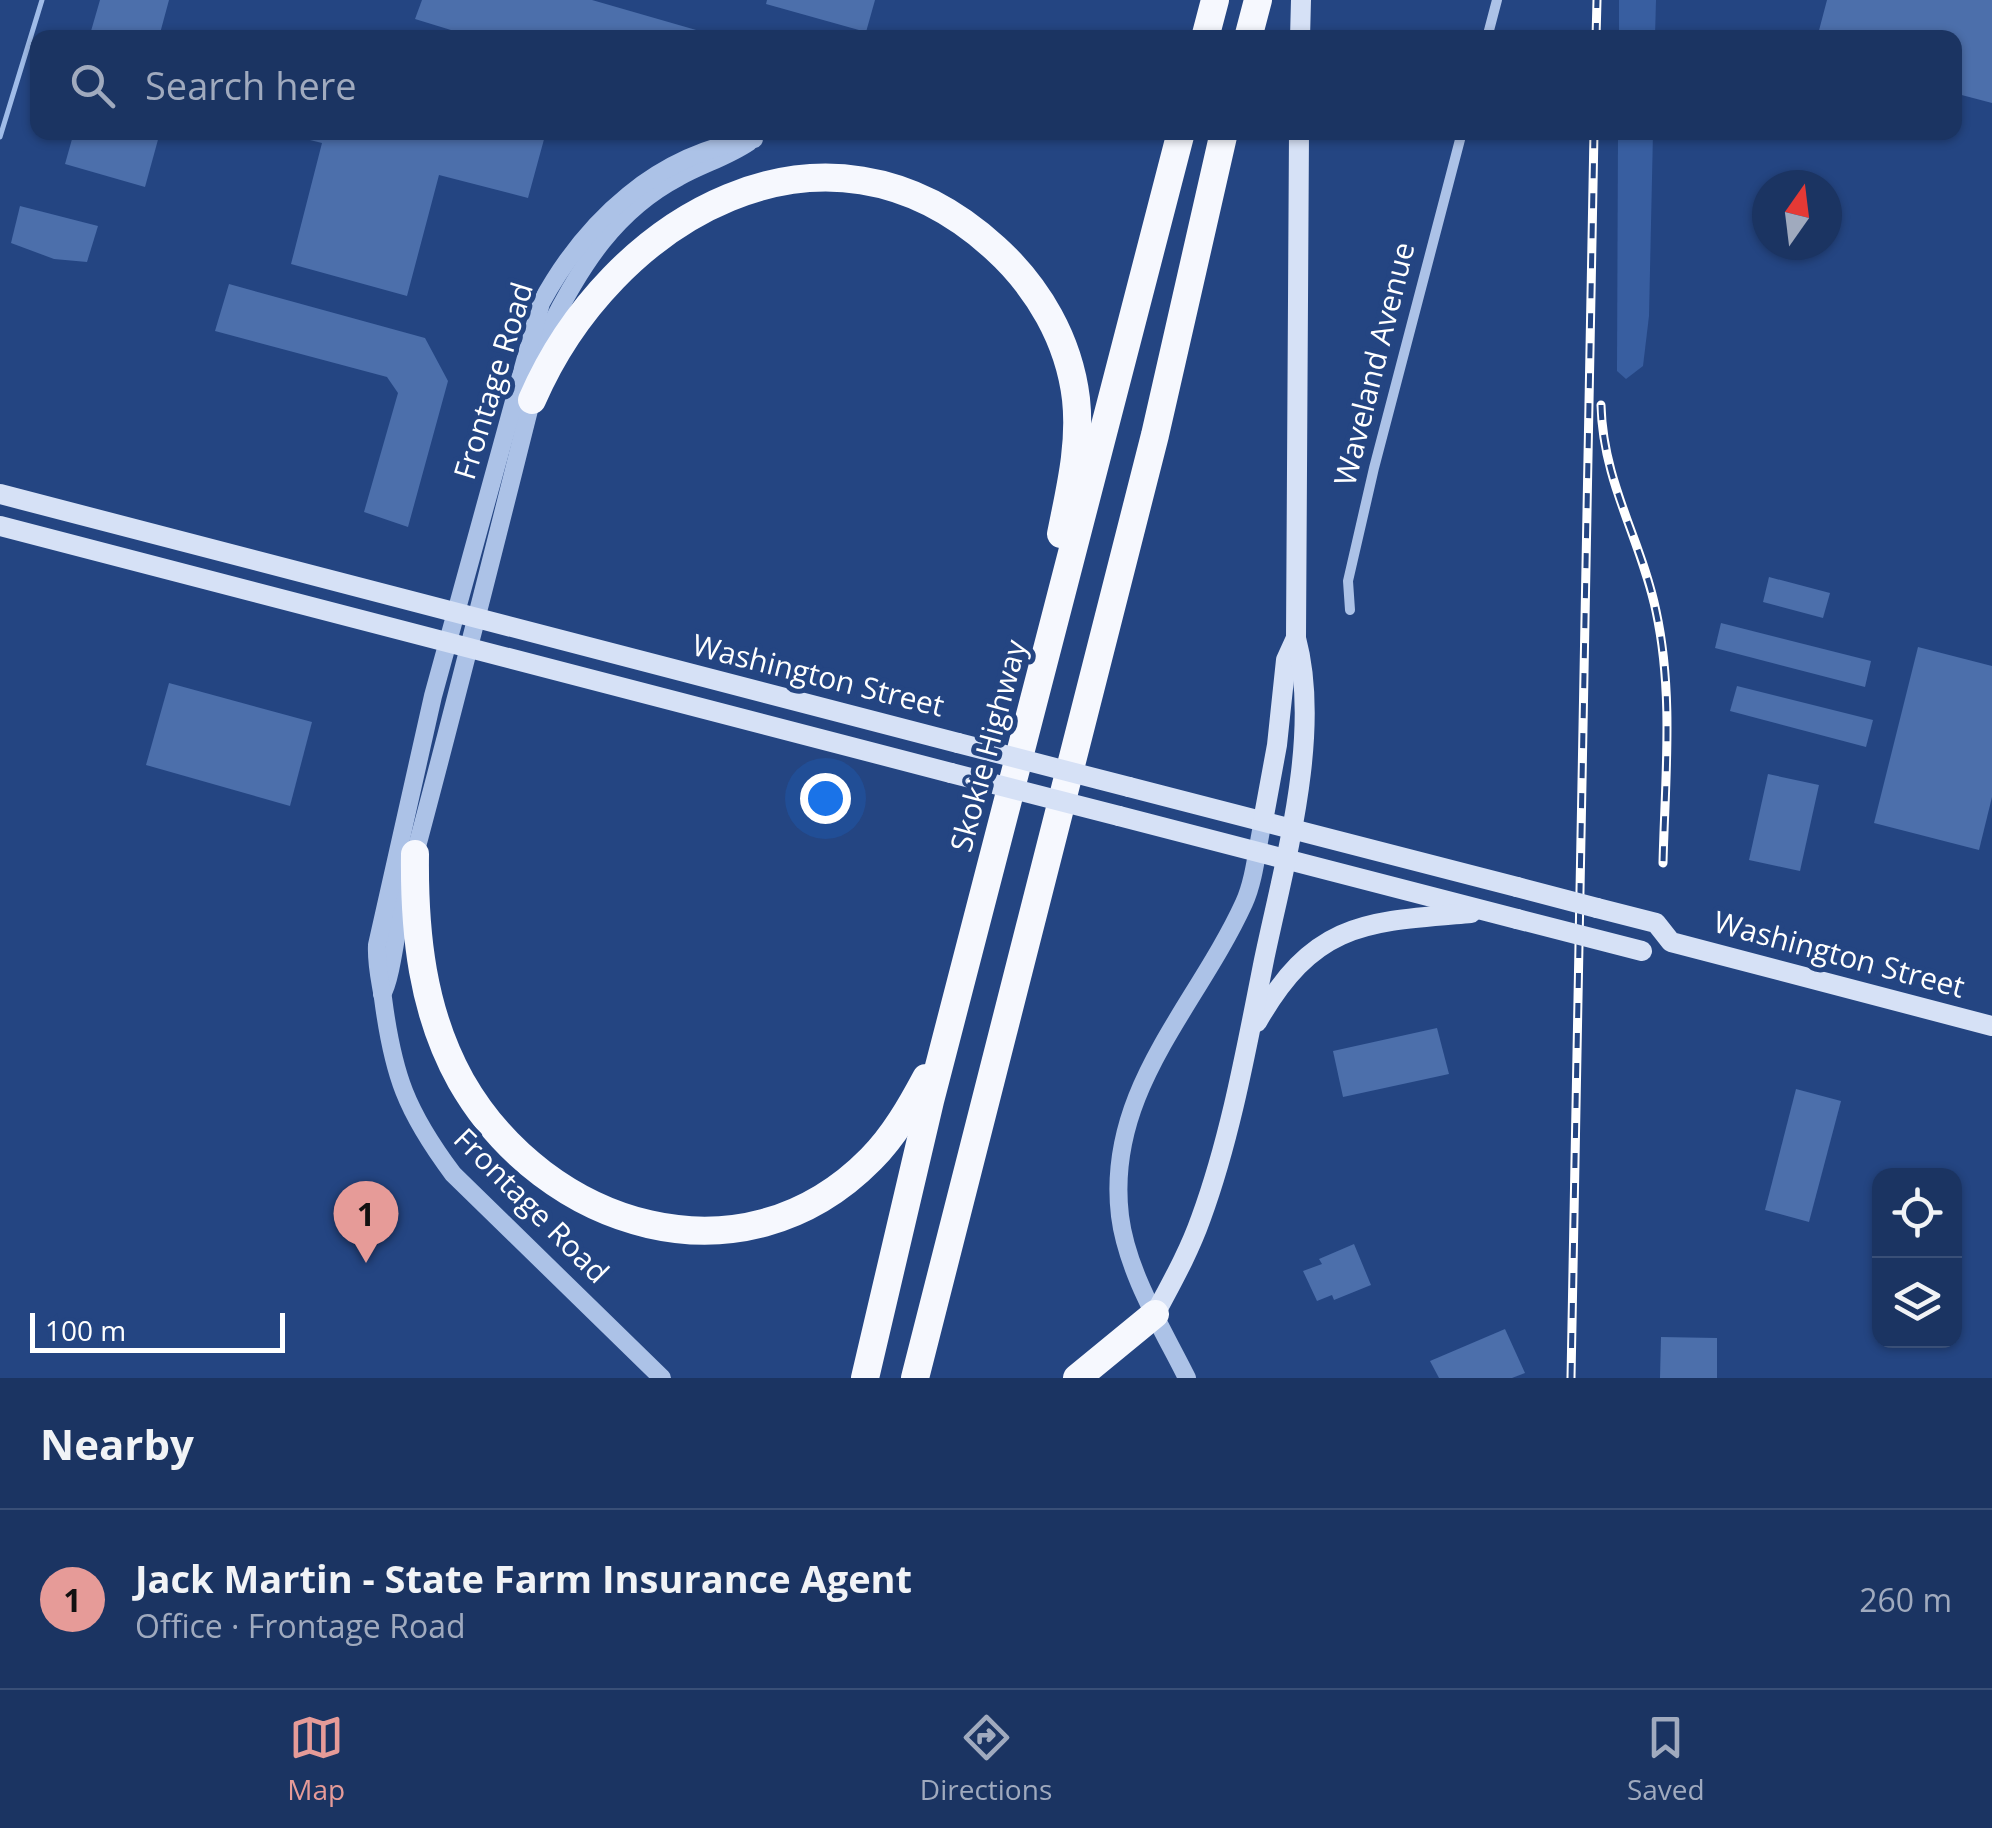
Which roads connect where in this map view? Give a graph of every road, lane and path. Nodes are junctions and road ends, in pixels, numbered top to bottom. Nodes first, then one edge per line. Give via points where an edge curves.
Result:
1 (1214, 0) edge
2 (1258, 0) edge
3 (1301, 0) edge
4 (1497, 0) edge
5 (1207, 30) edge
6 (1250, 30) edge
7 (1300, 30) edge
8 (1490, 30) edge
9 (742, 140) edge
10 (750, 140) edge
11 (1179, 140) edge
12 (1222, 140) edge
13 (1299, 140) edge
14 (1460, 140) edge
15 (532, 400) junction
16 (0, 494) edge
17 (0, 526) edge
18 (1350, 610) dead end
19 (456, 613) junction
20 (478, 618) junction
21 (1296, 638) junction
22 (448, 642) junction
23 (470, 648) junction
24 (1022, 742) junction
25 (1262, 821) junction
26 (1291, 829) junction
27 (1256, 852) junction
28 (415, 854) junction
29 (1285, 859) junction
30 (1488, 912) junction
31 (1671, 942) junction
32 (382, 994) junction
33 (958, 997) junction
34 (1992, 1026) edge
35 (1249, 1036) junction
36 (1155, 1314) junction
37 (662, 1378) edge
38 (865, 1378) edge
39 (915, 1378) edge
40 (1078, 1378) edge
41 (1187, 1378) edge

1 - 5 highway
2 - 6 highway
3 - 7 main road
4 - 8 street
9 - 19 street, Frontage Road via 718,144 648,179 561,266 541,303
10 - 15 street, Frontage Road via 640,201 610,230 575,276 550,328
11 - 24 highway, Skokie Highway
12 - 39 highway via 1155,435
13 - 21 main road
14 - 18 street, Waveland Avenue via 1374,468 1348,582
15 - 20 street, Frontage Road
15 - 24 highway via 548,363 614,274 681,219 727,196 778,182 849,181 914,197 978,231 1040,300 1076,396 1076,460
16 - 19 main road, Washington Street
17 - 22 main road, Washington Street
19 - 20 main road, Washington Street
19 - 22 street, Frontage Road
20 - 23 street, Frontage Road
20 - 25 main road, Washington Street, bridge
21 - 25 main road via 1286,660
21 - 26 main road via 1303,664 1302,750
22 - 23 main road, Washington Street
22 - 32 street, Frontage Road via 376,945
23 - 27 main road, Washington Street, bridge
23 - 28 street, Frontage Road
24 - 33 highway, Skokie Highway
25 - 26 main road, Washington Street
25 - 27 street
26 - 29 main road
26 - 31 main road, Washington Street, bridge via 1656,923
27 - 29 main road, Washington Street
27 - 36 street via 1245,901 1144,1074 1124,1135 1120,1216
28 - 32 street, Frontage Road via 396,921 390,984
28 - 33 highway via 422,971 460,1080 521,1158 560,1189 626,1220 686,1230 739,1227 799,1209 838,1187 872,1159 906,1114
29 - 30 main road, Washington Street
29 - 35 main road
30 - 31 main road, Washington Street, bridge via 1653,954
30 - 35 main road via 1394,918 1340,933 1289,974
31 - 34 main road, Washington Street
32 - 37 street, Frontage Road via 388,1050 424,1136 453,1174
33 - 38 highway, Skokie Highway
35 - 36 main road via 1202,1215
36 - 40 highway
36 - 41 street

